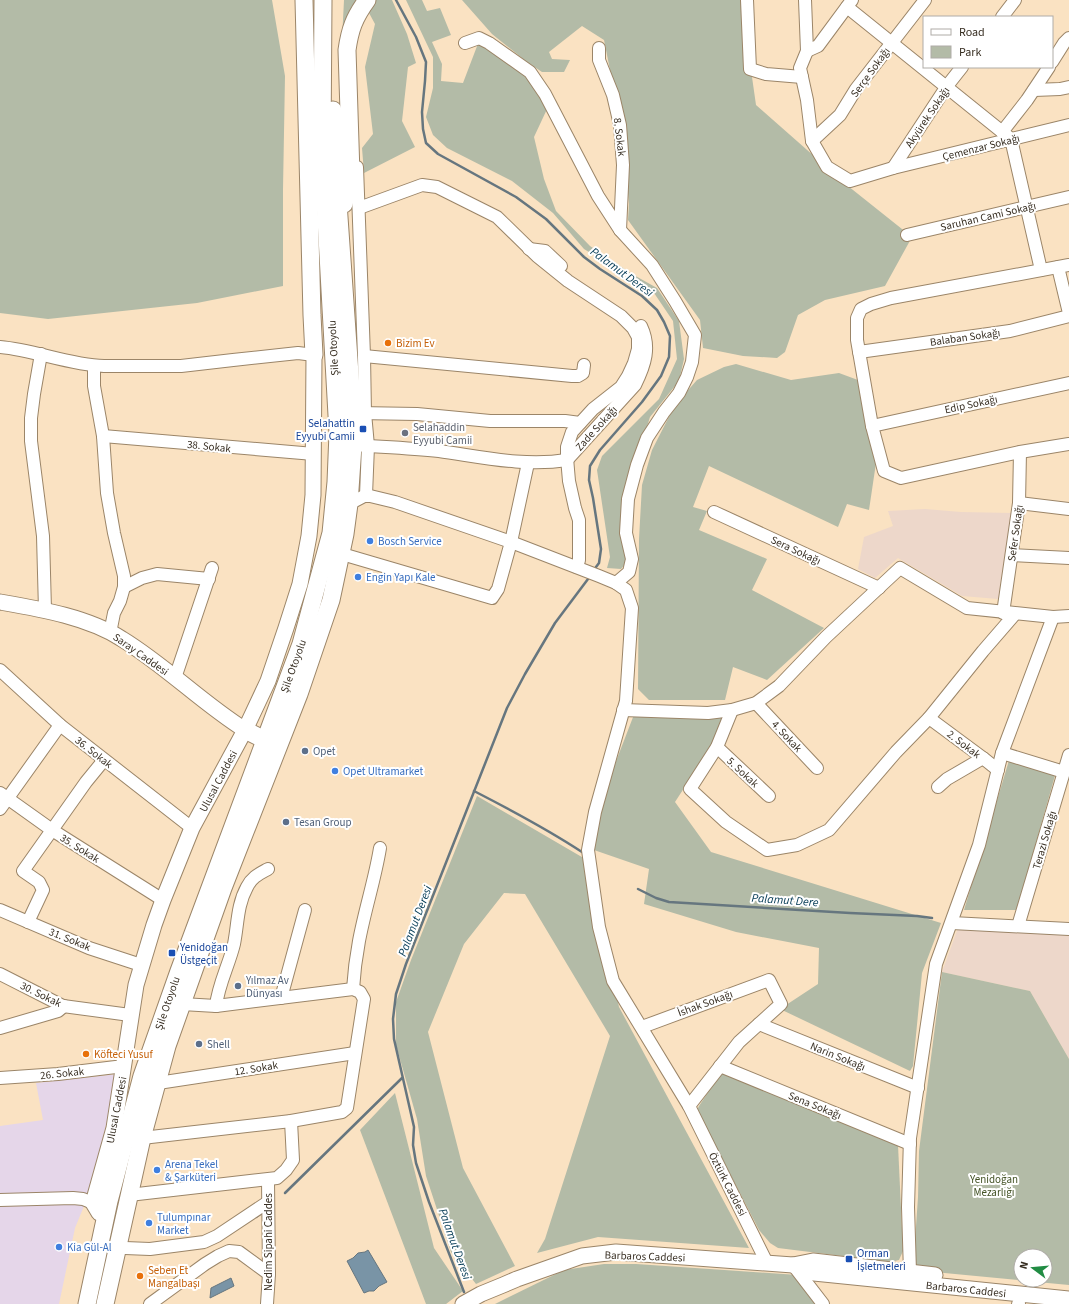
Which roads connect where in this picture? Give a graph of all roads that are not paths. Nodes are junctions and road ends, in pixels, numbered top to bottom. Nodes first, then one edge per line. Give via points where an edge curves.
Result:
1 (304, 0) edge
2 (367, 0) edge
3 (747, 0) edge
4 (805, 0) edge
5 (925, 0) edge
6 (1015, 0) edge
7 (326, 2) edge
8 (849, 3) edge
9 (1003, 16) edge
10 (1069, 38) edge
11 (892, 42) junction
12 (465, 43) dead end
13 (599, 48) dead end
14 (806, 51) junction
15 (1053, 60) edge
16 (923, 67) edge
17 (924, 68) edge
18 (961, 68) edge
19 (1048, 68) edge
20 (802, 77) junction
21 (947, 86) junction
22 (1069, 87) edge
23 (1034, 90) junction
24 (306, 105) junction
25 (1069, 125) edge
26 (1007, 136) junction
27 (812, 141) junction
28 (356, 161) dead end
29 (893, 168) junction
30 (1069, 197) edge
31 (1028, 207) junction
32 (359, 208) junction
33 (340, 224) junction
34 (620, 230) junction
35 (907, 235) dead end
36 (529, 249) junction
37 (1063, 266) edge
38 (1042, 270) junction
39 (345, 292) junction
40 (363, 302) junction
41 (1069, 313) edge
42 (1069, 316) edge
43 (0, 347) edge
44 (859, 352) junction
45 (41, 354) junction
46 (314, 355) junction
47 (364, 356) junction
48 (584, 365) dead end
49 (94, 366) junction
50 (1069, 383) edge
51 (359, 413) junction
52 (580, 423) junction
53 (872, 426) junction
54 (103, 436) junction
55 (1069, 444) edge
56 (361, 445) junction
57 (1020, 452) junction
58 (314, 454) junction
59 (567, 460) junction
60 (528, 463) junction
61 (366, 495) junction
62 (1019, 503) junction
63 (349, 504) junction
64 (1069, 509) edge
65 (714, 512) dead end
66 (511, 542) junction
67 (342, 554) junction
68 (1012, 555) junction
69 (1069, 558) edge
70 (576, 567) junction
71 (616, 583) junction
72 (124, 587) junction
73 (879, 588) junction
74 (0, 602) edge
75 (45, 610) junction
76 (1009, 613) junction
77 (1069, 616) edge
78 (1053, 617) junction
79 (110, 632) junction
80 (0, 670) edge
81 (175, 678) junction
82 (756, 703) junction
83 (623, 710) junction
84 (732, 710) junction
85 (929, 718) junction
86 (60, 725) junction
87 (245, 730) junction
88 (265, 740) junction
89 (717, 747) junction
90 (1002, 753) junction
91 (1069, 755) edge
92 (983, 758) junction
93 (104, 760) junction
94 (817, 768) dead end
95 (998, 770) junction
96 (1064, 772) junction
97 (938, 787) dead end
98 (4, 796) edge
99 (769, 796) dead end
100 (0, 809) edge
101 (192, 828) junction
102 (52, 830) junction
103 (380, 848) dead end
104 (268, 869) dead end
105 (163, 900) junction
106 (0, 910) edge
107 (305, 910) dead end
108 (28, 922) junction
109 (952, 922) junction
110 (1018, 926) junction
111 (1069, 929) edge
112 (142, 965) junction
113 (0, 974) edge
114 (353, 989) junction
115 (281, 998) junction
116 (182, 1004) junction
117 (64, 1006) junction
118 (216, 1006) junction
119 (130, 1015) junction
120 (759, 1024) junction
121 (642, 1027) junction
122 (0, 1028) edge
123 (355, 1053) junction
124 (124, 1066) junction
125 (720, 1066) junction
126 (142, 1076) junction
127 (0, 1078) edge
128 (158, 1083) junction
129 (918, 1088) junction
130 (689, 1106) junction
131 (291, 1122) junction
132 (142, 1138) junction
133 (910, 1144) junction
134 (268, 1180) junction
135 (129, 1195) junction
136 (0, 1200) edge
137 (268, 1202) junction
138 (96, 1208) junction
139 (125, 1248) junction
140 (767, 1263) junction
141 (792, 1265) junction
142 (269, 1274) junction
143 (909, 1277) junction
144 (503, 1285) junction
145 (1069, 1290) edge
146 (1017, 1298) edge
147 (1069, 1299) edge
148 (77, 1304) edge
149 (87, 1304) edge
150 (105, 1304) edge
151 (114, 1304) edge
152 (150, 1304) edge
153 (268, 1304) edge
154 (463, 1304) edge
155 (482, 1304) edge
156 (823, 1304) edge

1 - 24 highway
2 - 33 highway via 356,16 346,50 351,174
3 - 20 street via 750,69 766,74
4 - 14 street
5 - 11 street, Serçe Sokağı
6 - 9 street
7 - 24 highway
7 - 33 highway, Şile Otoyolu via 332,17 335,160
7 - 88 highway, Şile Otoyolu via 322,147 338,432 336,482 331,533 316,590 301,644
8 - 11 street
8 - 14 street via 818,46
10 - 15 street
11 - 16 street
11 - 27 street, Serçe Sokağı via 856,89 840,115
12 - 34 street via 479,38 530,72 545,94 598,196
13 - 34 street, 8. Sokak via 599,60 613,95 620,125 623,165
14 - 20 street via 800,68
17 - 21 street
18 - 21 street, Akyürek Sokağı
19 - 23 street
20 - 27 street
21 - 26 street
21 - 29 street, Akyürek Sokağı
22 - 23 street
23 - 26 street
24 - 46 highway
25 - 26 street, Çemenzar Sokağı
26 - 29 street, Çemenzar Sokağı
26 - 31 street
27 - 29 street, Çemenzar Sokağı via 827,167 850,181
28 - 32 street
30 - 31 street, Saruhan Cami Sokağı
31 - 35 street, Saruhan Cami Sokağı
31 - 38 street
32 - 36 street via 422,185 437,187 497,217
32 - 40 street
33 - 39 highway, Şile Otoyolu
34 - 71 street via 652,265 695,335 692,362 687,377 679,393 647,438 637,465 628,499 626,533 632,559 630,572
36 - 52 street via 568,281 621,316 638,337 634,363 621,387
36 - 59 street, Zade Sokağı via 545,251 574,279 635,320 641,325 647,346 646,357 636,385
37 - 38 street
37 - 41 street
38 - 44 street via 921,291 871,304 861,309 856,318
39 - 40 street
39 - 51 highway, Şile Otoyolu
40 - 47 street
42 - 44 street, Balaban Sokağı via 1010,331
43 - 45 street
44 - 53 street
45 - 49 street
45 - 75 street via 31,418 31,441 43,536
46 - 49 street via 298,353 181,366
46 - 58 main road, Ulusal Caddesi
47 - 48 street via 572,376 583,373
47 - 51 street
49 - 54 street via 94,386
50 - 53 street, Edip Sokağı
51 - 52 street via 417,414 490,421
51 - 56 highway, Şile Otoyolu via 354,432
52 - 59 street via 572,432
53 - 57 street via 884,471 901,478
54 - 58 street, 38. Sokak
54 - 72 street via 107,493
55 - 57 street
56 - 60 street, Zade Sokağı via 437,451
56 - 61 street
56 - 63 highway, Şile Otoyolu
57 - 62 street, Sefer Sokağı
58 - 87 main road, Ulusal Caddesi via 309,536 300,584 268,681
59 - 60 street, Zade Sokağı
59 - 70 street via 569,481 579,520 579,560
60 - 66 street
61 - 63 street
61 - 66 street via 395,502
62 - 64 street
62 - 68 street, Sefer Sokağı
63 - 67 highway, Şile Otoyolu
65 - 73 street, Sera Sokağı
66 - 67 street via 498,589 492,598
66 - 70 street
67 - 116 highway, Şile Otoyolu via 331,600 299,694 226,881
68 - 69 street
68 - 76 street, Sefer Sokağı
70 - 71 street
71 - 83 street, Öztürk Caddesi via 626,590 632,608 626,700
72 - 79 street
72 - 81 street via 157,574 211,573
73 - 76 street via 900,568 966,608
73 - 82 street via 826,637 779,686
74 - 75 main road, Saray Caddesi
75 - 79 main road, Saray Caddesi
76 - 78 street
76 - 85 street via 983,651
77 - 78 street
78 - 90 street
79 - 81 main road, Saray Caddesi via 122,638
80 - 86 street, 36. Sokak
81 - 87 main road, Saray Caddesi via 228,720
82 - 84 street
82 - 94 street, 4. Sokak
83 - 84 street via 708,713
83 - 121 street, Öztürk Caddesi via 594,812 588,850 599,927 613,981
84 - 89 street
85 - 89 street via 829,830 797,845 767,850 726,822 690,789
85 - 92 street, 2. Sokak
86 - 93 street, 36. Sokak
86 - 98 street
87 - 88 highway
87 - 101 main road, Ulusal Caddesi
88 - 126 highway, Şile Otoyolu
89 - 99 street, 5. Sokak
90 - 95 street
90 - 96 street
91 - 96 street, Terazi Sokağı
92 - 95 street, 2. Sokak
92 - 97 street
93 - 101 street, 36. Sokak
93 - 102 street
95 - 109 street via 979,845
96 - 110 street, Terazi Sokağı
98 - 100 street
98 - 102 street, 35. Sokak
101 - 105 main road, Ulusal Caddesi
102 - 105 street, 35. Sokak
102 - 108 street via 23,871 39,882 43,890
103 - 114 street via 359,940
104 - 118 street via 254,877 247,886 238,910 234,944 217,995
105 - 112 main road, Ulusal Caddesi
106 - 108 street, 31. Sokak
107 - 115 street
108 - 112 street, 31. Sokak via 89,948
109 - 110 street
109 - 129 street via 936,964
110 - 111 street
112 - 119 main road, Ulusal Caddesi
113 - 117 street, 30. Sokak
114 - 115 street
114 - 123 street via 360,992 364,999
115 - 118 street
116 - 118 street
116 - 128 highway, Şile Otoyolu via 167,1046
117 - 119 street, 30. Sokak
117 - 122 street via 58,1011
119 - 124 main road, Ulusal Caddesi
120 - 121 street, İshak Sokağı via 781,1004 769,980
120 - 125 street via 739,1042
120 - 129 street, Narin Sokağı
121 - 130 street, Öztürk Caddesi
123 - 128 street, 12. Sokak
123 - 131 street via 347,1108 342,1112
124 - 127 street, 26. Sokak
124 - 138 main road, Ulusal Caddesi via 114,1128
125 - 130 street
125 - 133 street, Sena Sokağı
126 - 138 highway
126 - 149 highway, Şile Otoyolu via 109,1201
128 - 132 highway, Şile Otoyolu
129 - 133 street
130 - 140 street, Öztürk Caddesi
131 - 132 street
131 - 134 street via 293,1160 277,1178
132 - 135 highway, Şile Otoyolu
133 - 143 street
134 - 135 street
134 - 137 street, Nedim Sipahi Caddes
135 - 139 highway
135 - 150 highway, Şile Otoyolu
136 - 138 street via 74,1198 83,1199
137 - 139 street via 204,1242 150,1249
137 - 142 street, Nedim Sipahi Caddes
138 - 148 highway
139 - 151 highway
140 - 141 main road, Barbaros Caddesi
140 - 144 main road, Barbaros Caddesi via 616,1252 582,1256
141 - 143 main road, Barbaros Caddesi via 813,1262
141 - 156 street
142 - 152 street via 239,1252 229,1251 205,1264
142 - 153 street, Nedim Sipahi Caddes
143 - 146 main road, Barbaros Caddesi
144 - 154 main road, Barbaros Caddesi
144 - 155 main road, Barbaros Caddesi
145 - 146 main road, Barbaros Caddesi
146 - 147 main road, Barbaros Caddesi

